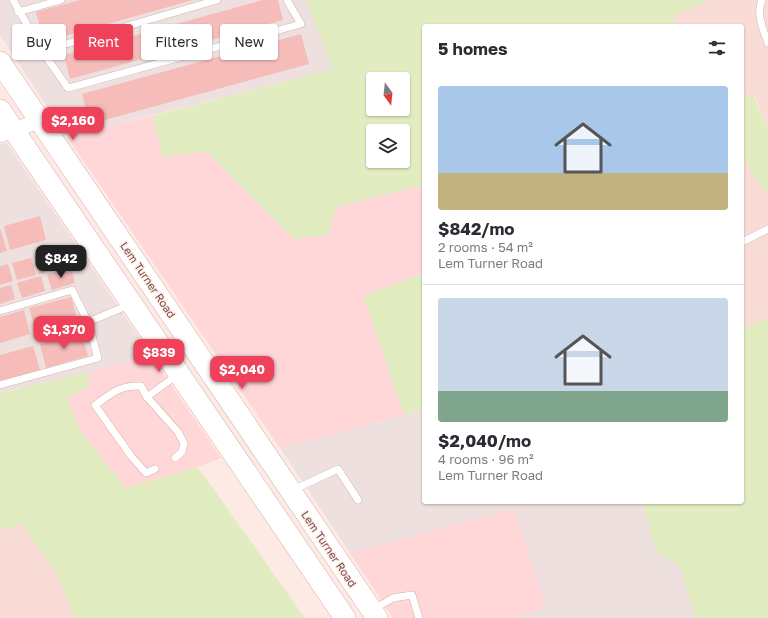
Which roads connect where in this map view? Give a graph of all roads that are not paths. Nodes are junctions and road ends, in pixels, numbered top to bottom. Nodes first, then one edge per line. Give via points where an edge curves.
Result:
1 (12, 0) edge
2 (61, 0) edge
3 (217, 0) edge
4 (287, 0) edge
5 (762, 0) edge
6 (18, 12) junction
7 (25, 24) edge
8 (768, 43) edge
9 (66, 44) edge
10 (48, 60) edge
11 (0, 62) edge
12 (0, 110) edge
13 (39, 121) junction
14 (7, 133) edge
15 (768, 229) edge
16 (744, 241) edge
17 (131, 304) junction
18 (0, 311) edge
19 (88, 322) junction
20 (179, 374) junction
21 (0, 385) edge
22 (147, 397) junction
23 (175, 458) dead end
24 (155, 469) dead end
25 (291, 491) junction
26 (358, 500) dead end
27 (374, 614) edge
28 (345, 618) edge
29 (419, 618) edge

1 - 6 lane
2 - 6 lane
3 - 9 lane
4 - 10 lane via 301,24 68,88
5 - 8 lane via 760,20
6 - 7 lane
11 - 13 main road, Lem Turner Road
12 - 14 main road
13 - 14 street
13 - 25 main road, Lem Turner Road
14 - 17 main road
15 - 16 lane
17 - 19 lane
17 - 20 main road
18 - 19 lane via 72,290
19 - 21 lane via 98,358
20 - 22 lane
20 - 28 main road
22 - 23 lane via 178,432 184,443 182,452
22 - 24 lane via 141,386 130,386 120,388 95,405 146,473
25 - 26 lane via 338,469
25 - 27 main road, Lem Turner Road
27 - 29 lane via 393,598 412,595

